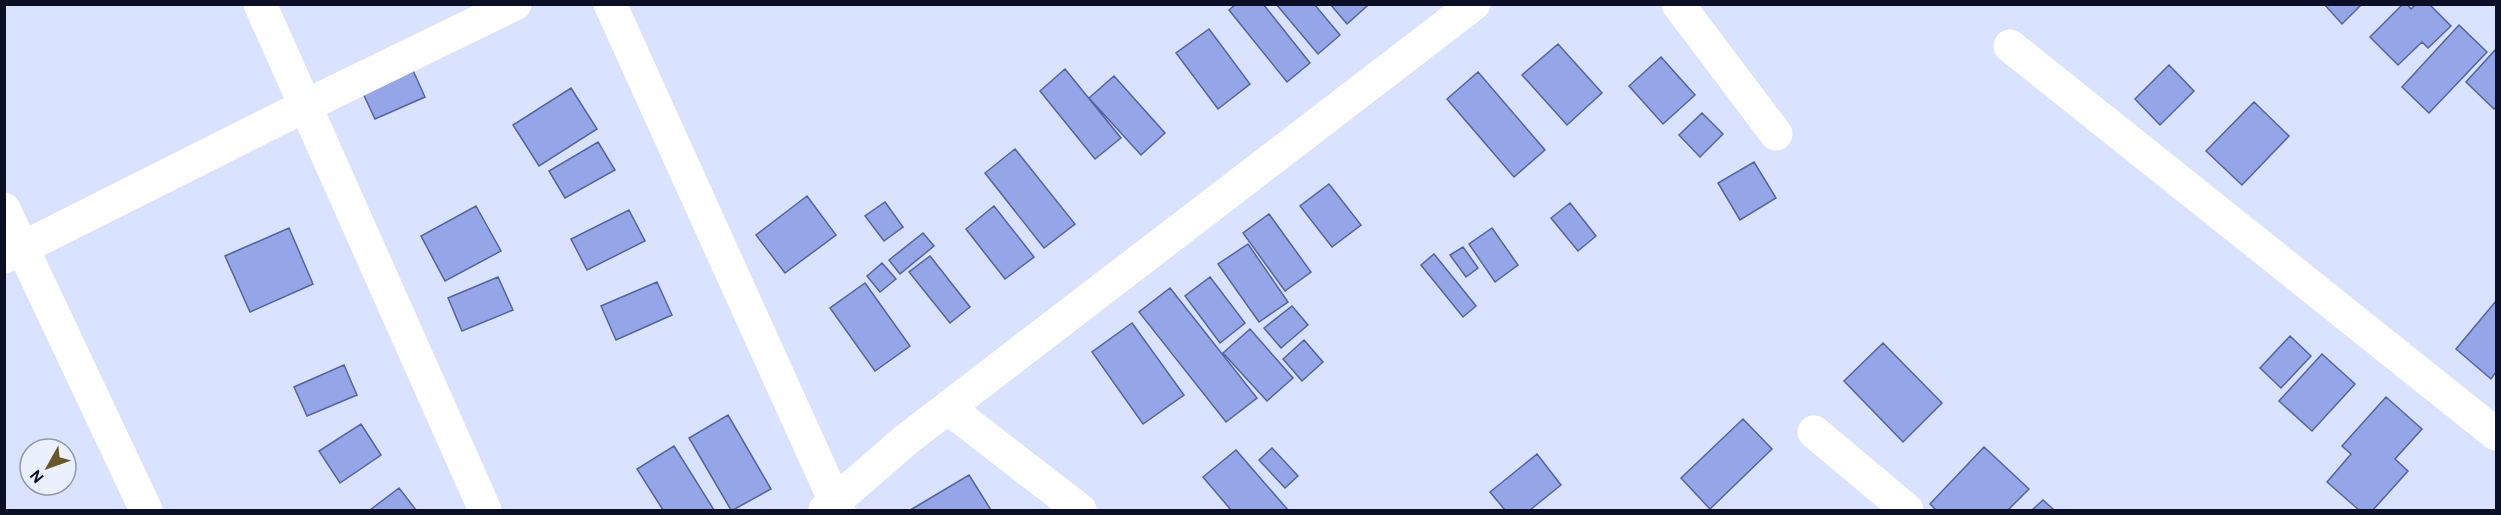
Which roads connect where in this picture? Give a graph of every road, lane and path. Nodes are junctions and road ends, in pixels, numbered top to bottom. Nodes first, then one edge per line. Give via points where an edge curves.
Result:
1 (260, 4) edge
2 (515, 4) edge
3 (610, 4) edge
4 (1474, 4) edge
5 (1678, 4) edge
6 (2010, 46) dead end
7 (305, 106) junction
8 (1776, 134) dead end
9 (4, 209) edge
10 (14, 253) edge
11 (948, 408) junction
12 (1814, 432) dead end
13 (2496, 434) edge
14 (833, 508) edge
15 (146, 510) edge
16 (484, 510) edge
17 (1080, 510) edge
18 (1907, 510) edge

1 - 7 street
2 - 7 street
3 - 14 street
4 - 11 street
5 - 8 street
6 - 13 street
7 - 10 street
7 - 16 street
9 - 10 street
10 - 15 street
11 - 14 street
11 - 17 street
12 - 18 street

